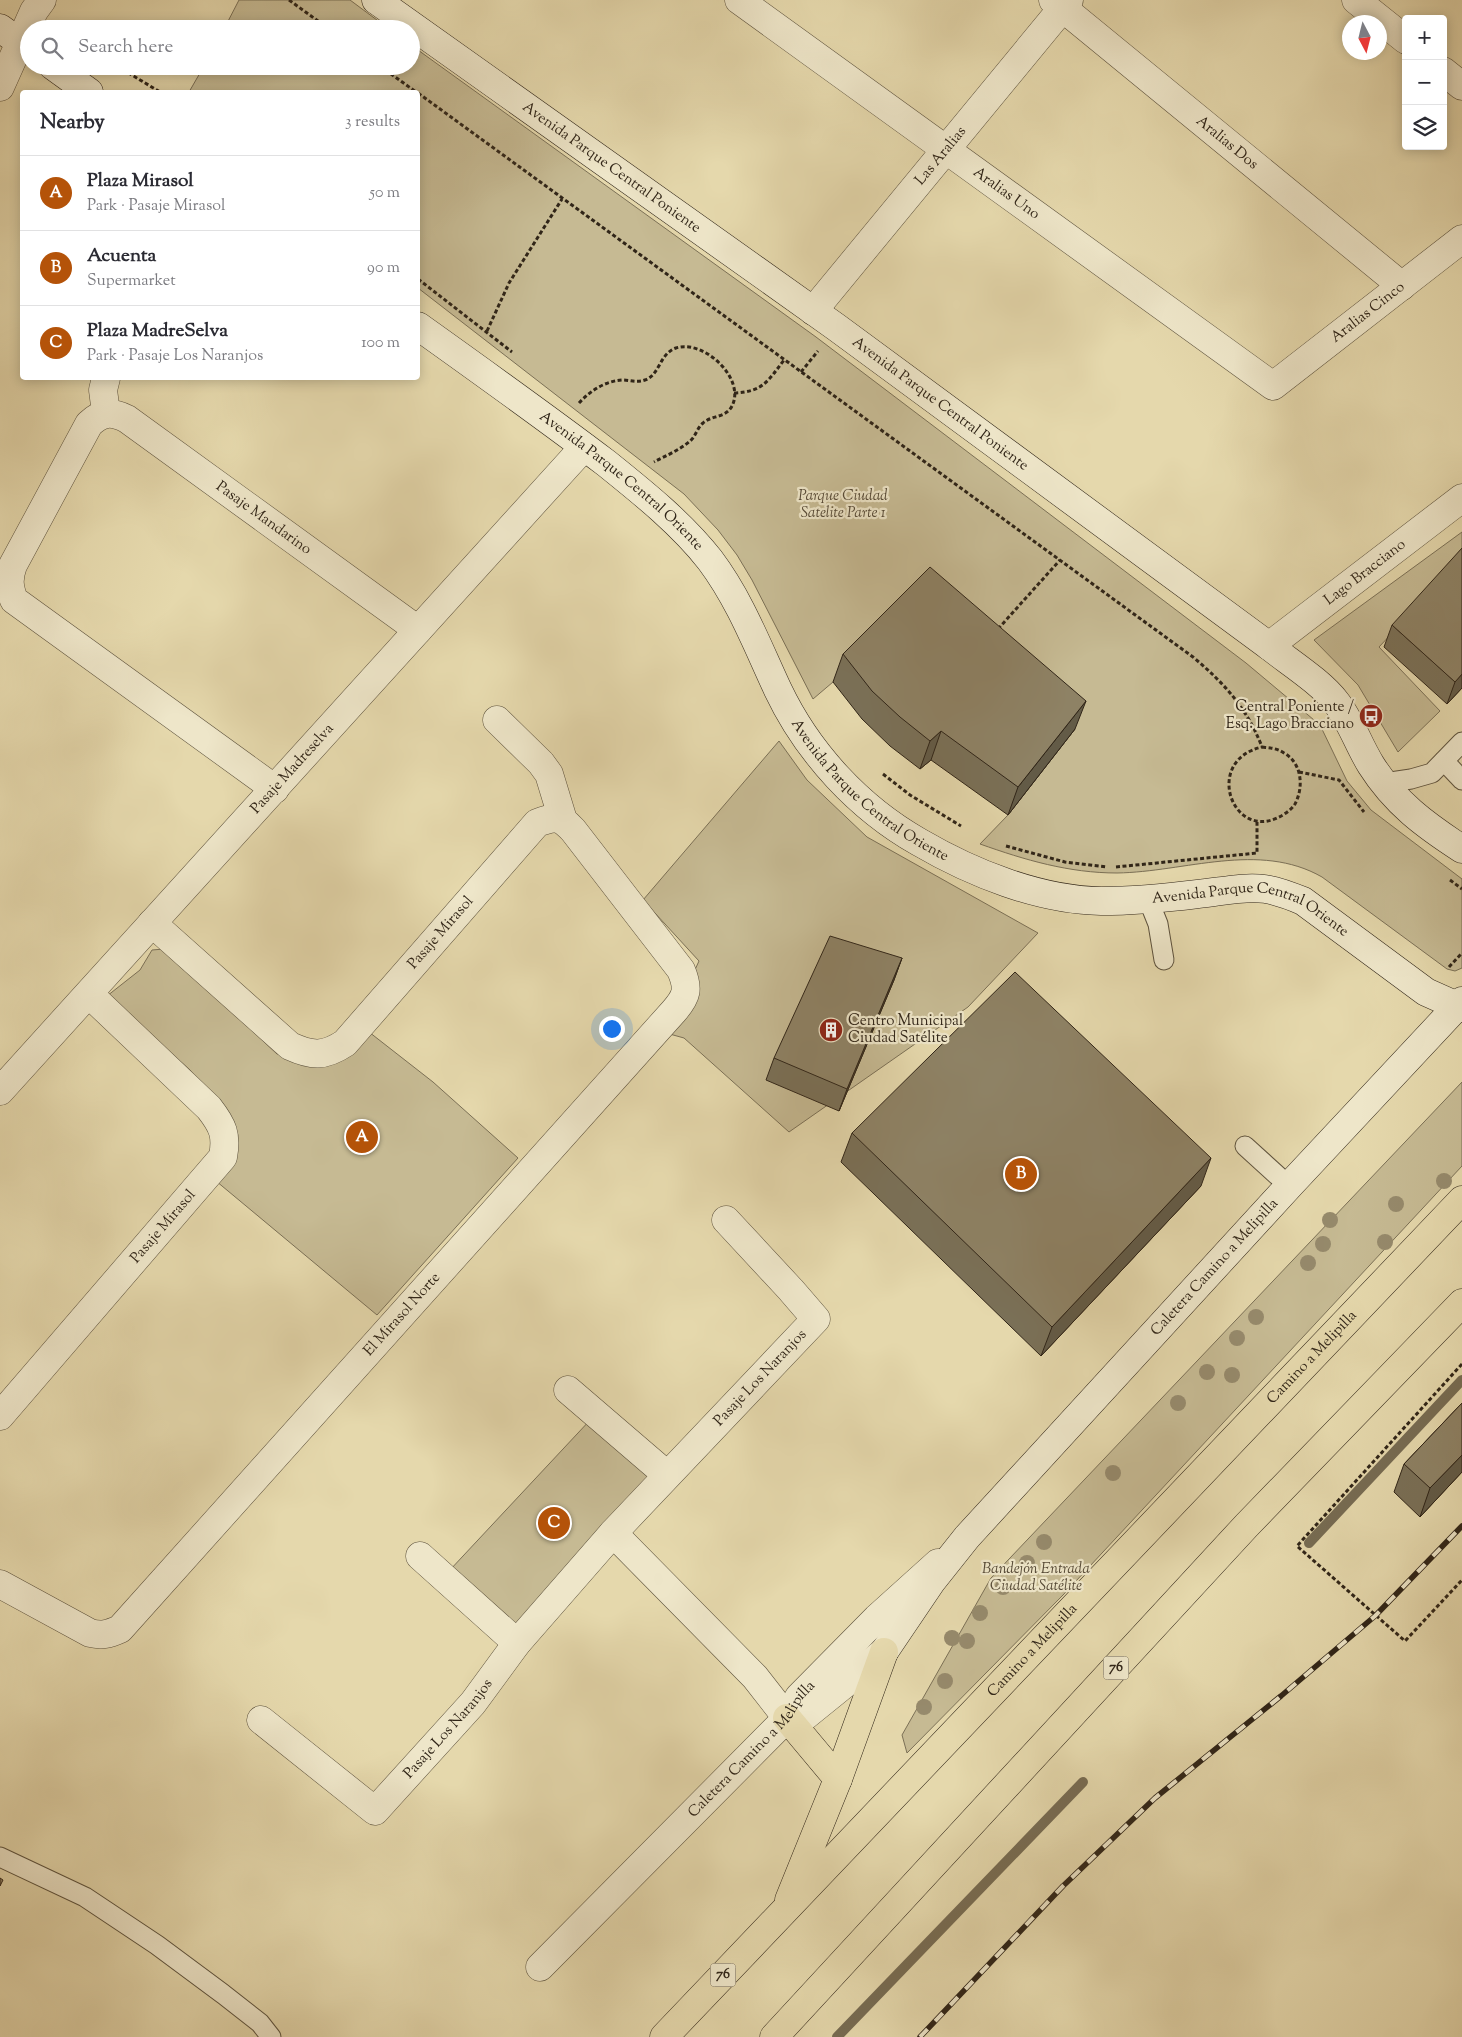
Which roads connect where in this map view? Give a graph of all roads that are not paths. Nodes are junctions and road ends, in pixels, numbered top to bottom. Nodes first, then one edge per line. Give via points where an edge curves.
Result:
1 (42, 0) edge
2 (376, 0) edge
3 (739, 0) edge
4 (1356, 0) edge
5 (1061, 3) edge
6 (28, 20) edge
7 (404, 20) edge
8 (420, 31) edge
9 (1402, 37) edge
10 (16, 40) edge
11 (1447, 74) edge
12 (65, 75) edge
13 (1462, 86) edge
14 (0, 87) edge
15 (86, 90) edge
16 (946, 149) junction
17 (1462, 239) edge
18 (1402, 286) junction
19 (813, 311) junction
20 (420, 327) edge
21 (106, 380) edge
22 (1273, 386) joint
23 (106, 413) junction
24 (584, 446) junction
25 (1462, 498) edge
26 (5, 592) edge
27 (418, 630) junction
28 (1269, 646) junction
29 (497, 720) dead end
30 (1462, 742) edge
31 (1444, 761) junction
32 (1462, 780) edge
33 (1384, 783) junction
34 (274, 789) junction
35 (563, 820) junction
36 (1462, 849) edge
37 (1148, 899) junction
38 (152, 923) junction
39 (1164, 960) dead end
40 (89, 994) junction
41 (1460, 1005) edge
42 (4, 1082) edge
43 (1245, 1146) dead end
44 (1289, 1186) junction
45 (1462, 1200) edge
46 (726, 1220) dead end
47 (1462, 1303) edge
48 (568, 1390) dead end
49 (0, 1416) edge
50 (667, 1475) junction
51 (613, 1533) junction
52 (967, 1537) junction
53 (420, 1556) dead end
54 (0, 1584) edge
55 (517, 1643) junction
56 (884, 1652) junction
57 (786, 1718) junction
58 (261, 1720) dead end
59 (838, 1778) junction
60 (0, 1857) edge
61 (783, 1913) junction
62 (540, 1967) dead end
63 (271, 2037) edge
64 (664, 2037) edge
65 (774, 2037) edge

1 - 6 street
2 - 7 street, Avenida Parque Central Poniente
3 - 16 street, Aralias Uno
4 - 9 street
5 - 16 street, Las Aralias
5 - 18 street, Aralias Dos
8 - 19 street, Avenida Parque Central Poniente
10 - 14 street
11 - 13 street
12 - 15 street
16 - 19 street, Las Aralias
16 - 22 street, Aralias Uno
17 - 18 street, Aralias Cinco
18 - 22 street, Aralias Cinco
19 - 28 street, Avenida Parque Central Poniente
20 - 24 street, Avenida Parque Central Oriente
21 - 23 street via 103,390
23 - 26 street via 89,424 12,565
23 - 27 street, Pasaje Mandarino via 127,419
24 - 27 street, Pasaje Madreselva
24 - 37 street, Avenida Parque Central Oriente via 686,532 709,559 733,593 779,690 809,742 833,772 888,822 950,858 1019,887 1099,901
25 - 28 street, Lago Bracciano
26 - 34 street
27 - 34 street, Pasaje Madreselva
28 - 33 street, Avenida Parque Central Poniente via 1335,700
29 - 35 street via 549,774
30 - 31 lane
31 - 32 lane
31 - 33 lane via 1432,773
33 - 36 street, Avenida Parque Central Poniente via 1401,804
34 - 38 street, Pasaje Madreselva
35 - 38 street, Pasaje Mirasol via 548,819 537,823 345,1043 333,1051 305,1053 290,1046
35 - 54 street, El Mirasol Norte via 681,970 686,981 686,994 681,1003 120,1629 98,1635
37 - 39 lane via 1158,924
37 - 41 street, Avenida Parque Central Oriente via 1247,888 1284,893 1303,902 1426,992
38 - 40 street, Pasaje Madreselva
40 - 42 street, Pasaje Madreselva
40 - 49 street, Pasaje Mirasol via 210,1108 218,1119 226,1142 222,1156
41 - 44 street, Caletera Camino a Melipilla
43 - 44 lane
44 - 52 street, Caletera Camino a Melipilla
45 - 61 main road, Camino a Melipilla / 76
46 - 50 street, Pasaje Los Naranjos via 816,1319
47 - 65 main road, 76 via 1247,1525
48 - 50 street
50 - 51 street, Pasaje Los Naranjos
51 - 55 street, Pasaje Los Naranjos
51 - 57 street via 755,1677
52 - 56 street, Caletera Camino a Melipilla via 932,1580
52 - 57 street, Caletera Camino a Melipilla via 871,1625 799,1697
53 - 55 street
55 - 58 street, Pasaje Los Naranjos via 473,1703 375,1811
56 - 57 street, Caletera Camino a Melipilla via 804,1716
56 - 59 main road
57 - 59 main road
57 - 62 street, Caletera Camino a Melipilla
59 - 61 main road
60 - 63 lane via 85,1897 223,1994 260,2023
61 - 64 main road, Camino a Melipilla / 76

